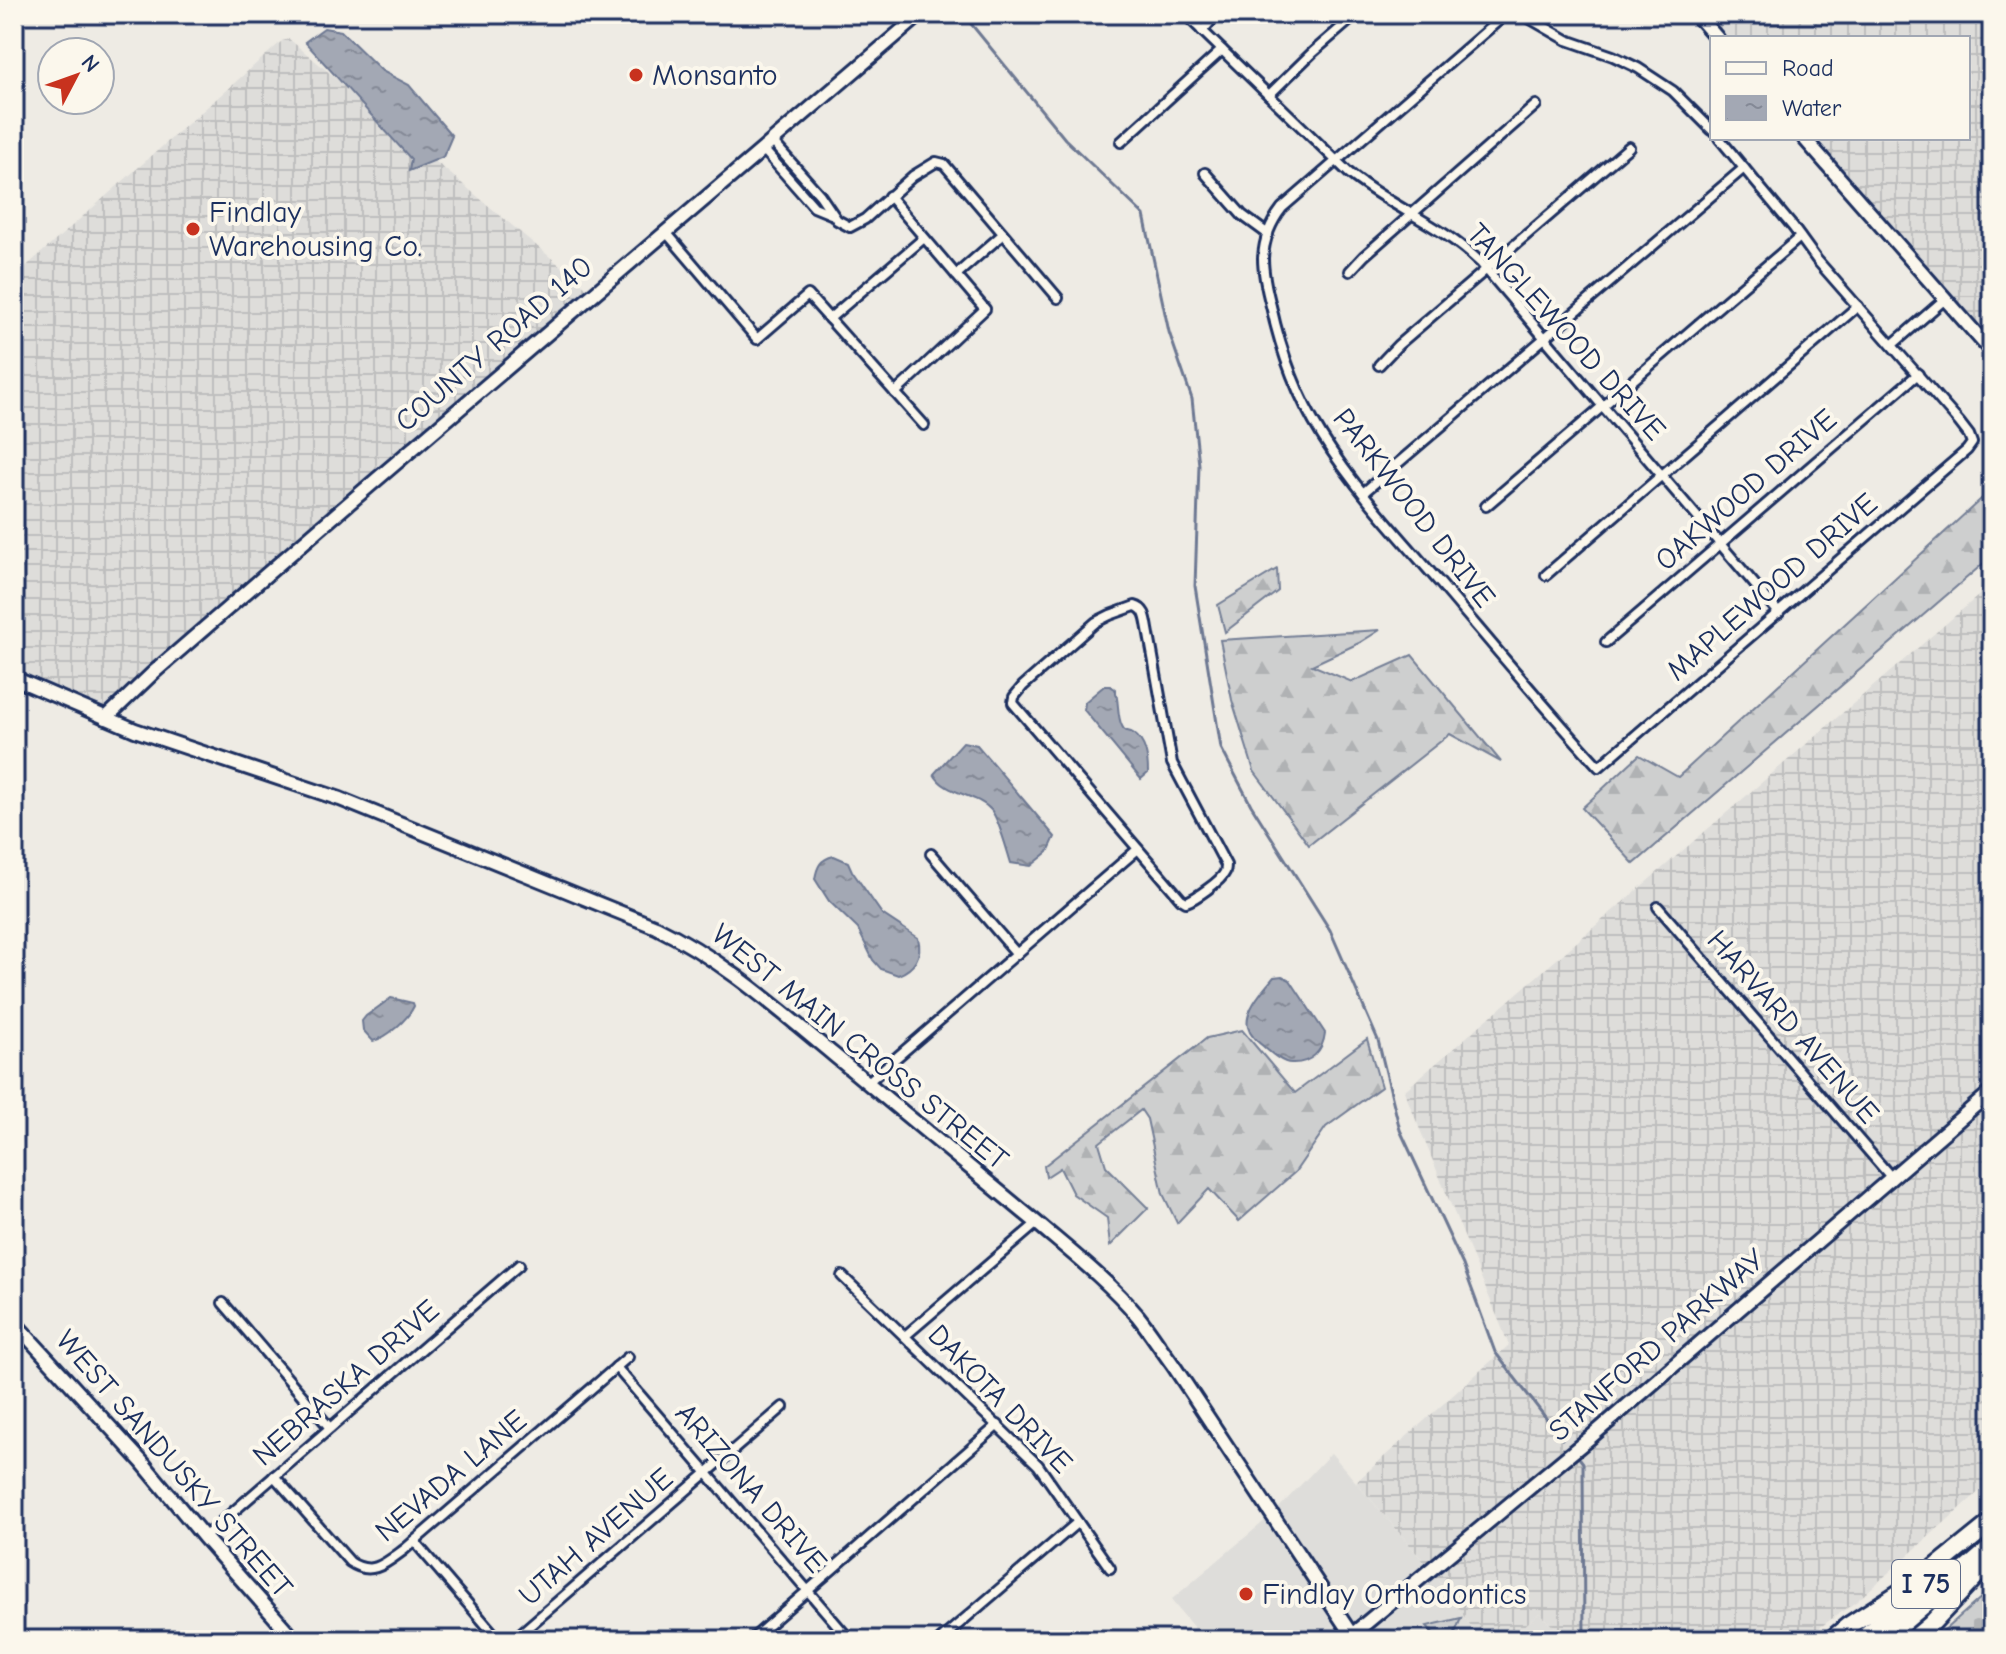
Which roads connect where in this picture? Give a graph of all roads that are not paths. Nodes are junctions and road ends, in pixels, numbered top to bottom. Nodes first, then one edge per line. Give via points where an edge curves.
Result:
1 (921, 14) edge
2 (1185, 14) edge
3 (1217, 14) edge
4 (1357, 14) edge
5 (1506, 14) edge
6 (1522, 14) edge
7 (1696, 14) edge
8 (1202, 31) junction
9 (1715, 36) edge
10 (1222, 50) junction
11 (1269, 95) junction
12 (1536, 105) dead end
13 (1710, 128) edge
14 (1721, 140) edge
15 (1806, 140) edge
16 (1121, 142) dead end
17 (768, 145) junction
18 (1629, 147) dead end
19 (1336, 160) junction
20 (1744, 168) junction
21 (1205, 173) dead end
22 (889, 196) junction
23 (1413, 214) junction
24 (665, 231) junction
25 (1003, 234) junction
26 (1268, 234) junction
27 (1800, 237) junction
28 (924, 238) junction
29 (1486, 270) junction
30 (1350, 271) dead end
31 (956, 275) junction
32 (1058, 298) dead end
33 (1945, 299) junction
34 (1858, 306) junction
35 (829, 319) junction
36 (1545, 338) junction
37 (1892, 345) junction
38 (1992, 352) edge
39 (1379, 365) dead end
40 (1918, 374) junction
41 (895, 393) junction
42 (1603, 406) junction
43 (924, 425) dead end
44 (1662, 475) junction
45 (1363, 493) junction
46 (1486, 506) dead end
47 (1721, 544) junction
48 (1546, 575) dead end
49 (1779, 613) junction
50 (1606, 642) dead end
51 (14, 678) edge
52 (106, 718) junction
53 (1599, 767) joint
54 (1138, 849) junction
55 (931, 854) dead end
56 (1658, 907) dead end
57 (1017, 954) junction
58 (867, 1083) junction
59 (1992, 1091) edge
60 (1891, 1177) junction
61 (1037, 1223) junction
62 (519, 1265) dead end
63 (842, 1276) dead end
64 (223, 1303) dead end
65 (14, 1322) edge
66 (905, 1336) junction
67 (628, 1357) dead end
68 (616, 1367) junction
69 (783, 1407) dead end
70 (998, 1425) junction
71 (330, 1428) junction
72 (707, 1473) junction
73 (274, 1476) junction
74 (1078, 1522) junction
75 (1992, 1525) edge
76 (204, 1537) junction
77 (414, 1541) junction
78 (1992, 1547) edge
79 (1992, 1559) edge
80 (1110, 1568) dead end
81 (807, 1590) junction
82 (1351, 1638) edge
83 (295, 1640) edge
84 (499, 1640) edge
85 (513, 1640) edge
86 (751, 1640) edge
87 (850, 1640) edge
88 (940, 1640) edge
89 (1831, 1640) edge
90 (1860, 1640) edge
91 (1883, 1640) edge
92 (1912, 1640) edge

1 - 17 street, COUNTY ROAD 140
2 - 8 street, TANGLEWOOD DRIVE
3 - 8 street
4 - 11 street
5 - 19 street, PARKWOOD DRIVE
6 - 13 street via 1567,40 1638,68 1684,100
7 - 9 street
8 - 10 street, TANGLEWOOD DRIVE
10 - 11 street, TANGLEWOOD DRIVE
10 - 16 street
11 - 19 street, TANGLEWOOD DRIVE
12 - 23 street
14 - 20 street
15 - 33 street
17 - 22 street via 814,207 850,227
17 - 24 street, COUNTY ROAD 140
18 - 29 street
19 - 23 street, TANGLEWOOD DRIVE via 1377,194
19 - 26 street, PARKWOOD DRIVE via 1282,208
20 - 27 street
20 - 36 street
21 - 26 street via 1242,215
22 - 25 street via 941,162
22 - 28 street
23 - 29 street, TANGLEWOOD DRIVE via 1454,239
23 - 30 street
24 - 35 street via 757,339 808,295
24 - 52 street, COUNTY ROAD 140
25 - 31 street
25 - 32 street
26 - 45 street, PARKWOOD DRIVE via 1264,273 1286,361 1322,436
27 - 34 street
27 - 42 street
28 - 31 street
28 - 35 street
29 - 36 street, TANGLEWOOD DRIVE
29 - 39 street
31 - 41 street via 985,309
33 - 37 street
33 - 38 street
34 - 37 street
34 - 44 street
35 - 41 street
36 - 42 street, TANGLEWOOD DRIVE
36 - 45 street
37 - 40 street
40 - 47 street, OAKWOOD DRIVE
40 - 49 street, MAPLEWOOD DRIVE via 1972,440 1967,450
41 - 43 street
42 - 44 street, TANGLEWOOD DRIVE
42 - 46 street
44 - 47 street, TANGLEWOOD DRIVE
44 - 48 street
45 - 53 street, PARKWOOD DRIVE
47 - 49 street, TANGLEWOOD DRIVE
47 - 50 street, OAKWOOD DRIVE
49 - 53 street, MAPLEWOOD DRIVE
51 - 52 street, WEST MAIN CROSS STREET
52 - 58 street, WEST MAIN CROSS STREET via 340,799 656,927 716,961
54 - 54 street via 1186,902 1226,870 1172,763 1144,612 1135,606 1096,622 1023,686 1013,703
54 - 57 street
55 - 57 street
56 - 60 street, HARVARD AVENUE
57 - 58 street
58 - 61 street, WEST MAIN CROSS STREET
59 - 60 street, STANFORD PARKWAY
60 - 82 street, STANFORD PARKWAY
61 - 66 street
61 - 82 street, WEST MAIN CROSS STREET via 1107,1284 1149,1331
62 - 71 street, NEBRASKA DRIVE
63 - 66 street, DAKOTA DRIVE
64 - 71 street
65 - 76 street, WEST SANDUSKY STREET
66 - 70 street, DAKOTA DRIVE
67 - 68 street, NEVADA LANE
68 - 72 street, ARIZONA DRIVE
68 - 77 street, NEVADA LANE
69 - 72 street, UTAH AVENUE
70 - 74 street, DAKOTA DRIVE via 1038,1465
70 - 81 street
71 - 73 street, NEBRASKA DRIVE
72 - 81 street, ARIZONA DRIVE
72 - 85 street, UTAH AVENUE
73 - 76 street, NEBRASKA DRIVE
73 - 77 street, NEVADA LANE via 360,1568 381,1566
74 - 80 street, DAKOTA DRIVE
74 - 88 street
75 - 89 highway
75 - 90 highway, I 75
76 - 83 street, WEST SANDUSKY STREET
77 - 84 street
78 - 91 highway, I 75
79 - 92 highway
81 - 86 street
81 - 87 street, ARIZONA DRIVE

